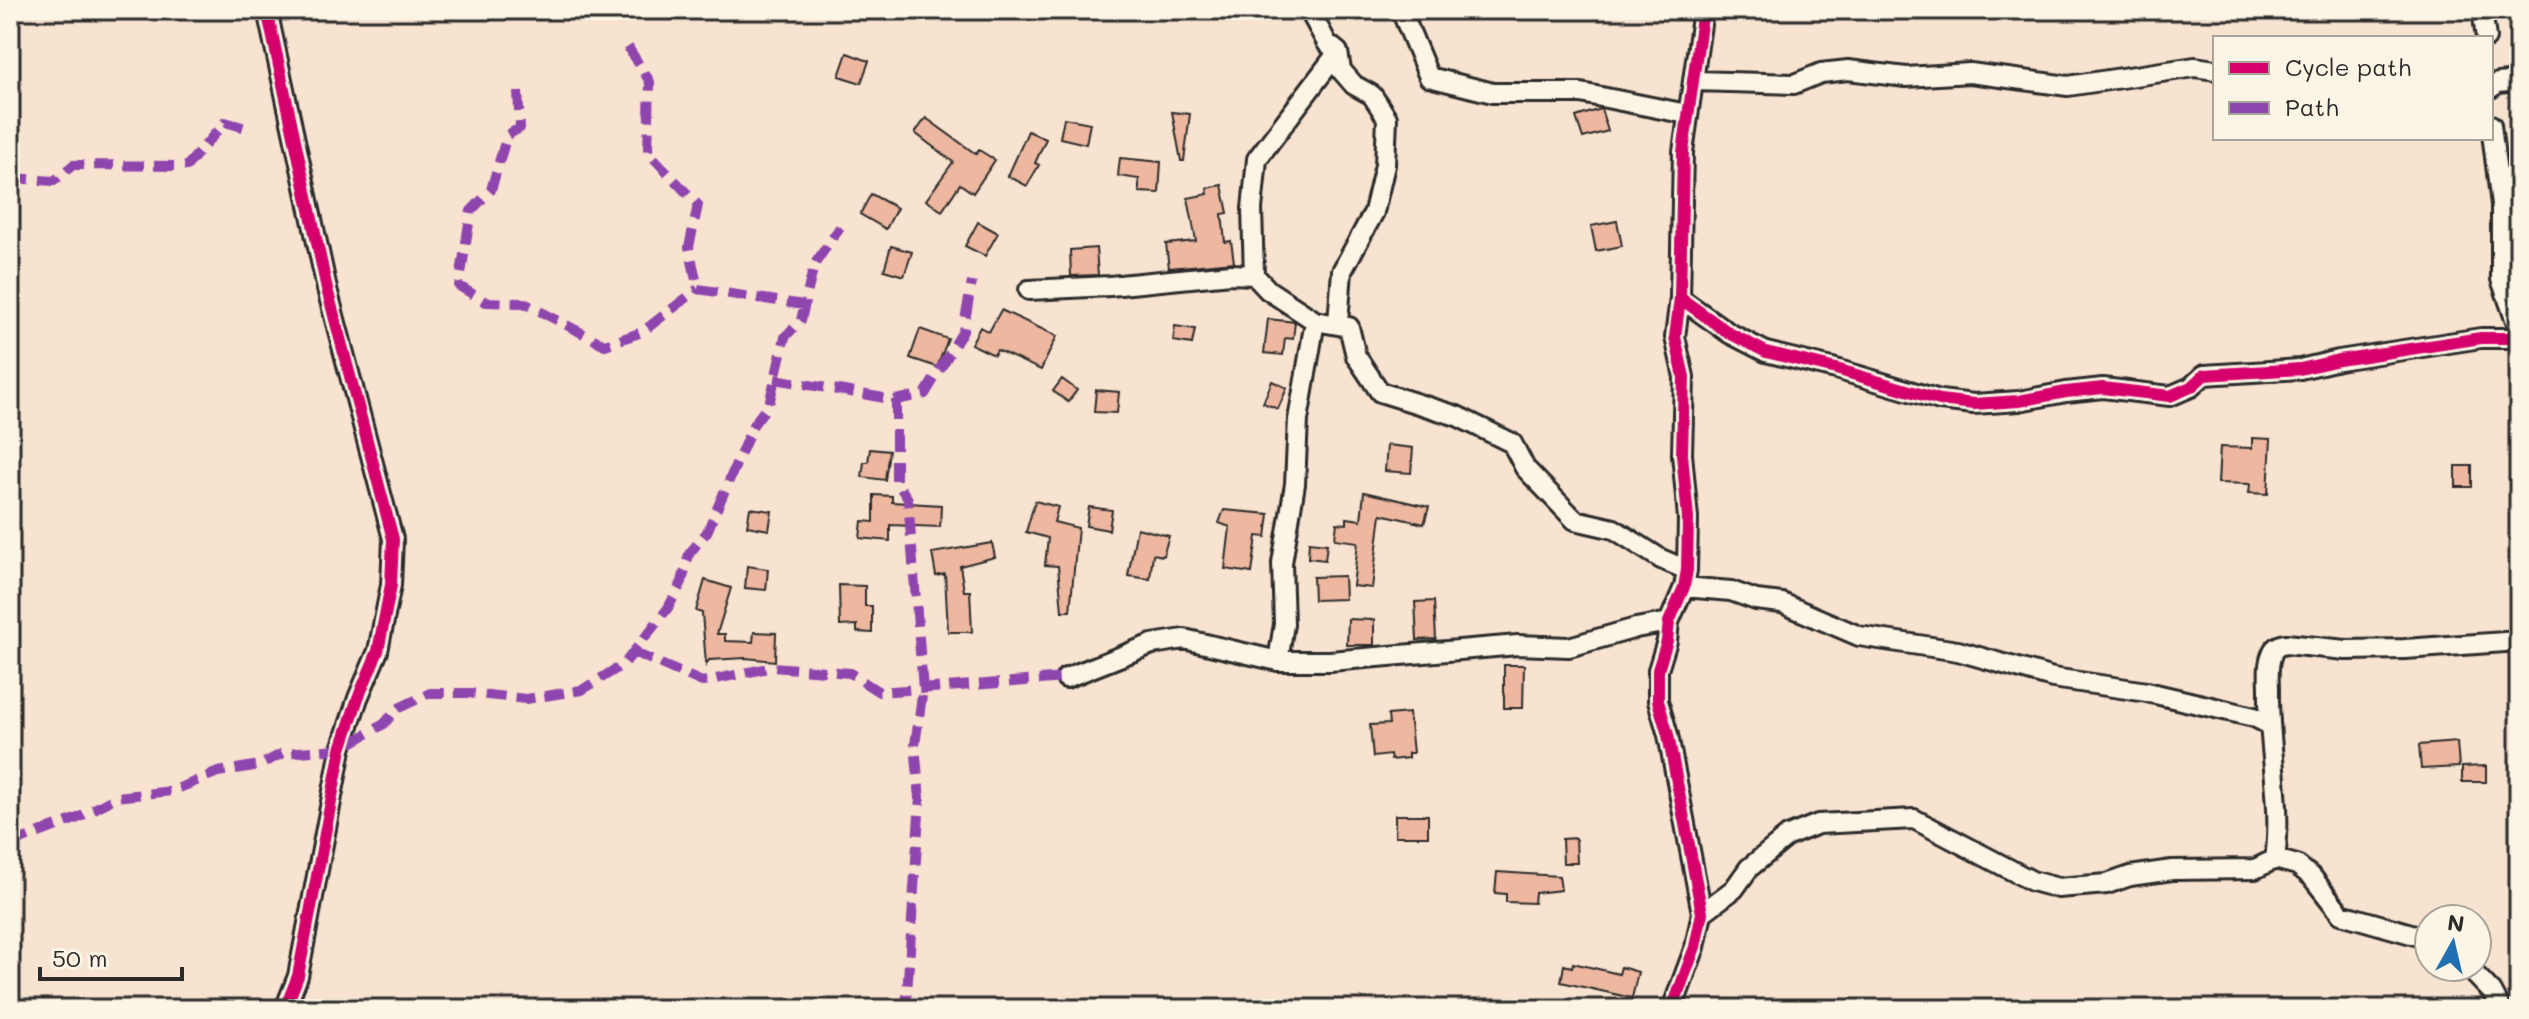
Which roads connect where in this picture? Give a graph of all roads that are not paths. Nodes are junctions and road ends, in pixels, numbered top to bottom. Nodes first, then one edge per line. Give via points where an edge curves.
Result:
1 (267, 10) edge
2 (1309, 10) edge
3 (1401, 10) edge
4 (1703, 10) edge
5 (2482, 10) edge
6 (2486, 36) edge
7 (1338, 52) junction
8 (2213, 70) edge
9 (1695, 81) junction
10 (2519, 81) edge
11 (2493, 87) edge
12 (1687, 114) junction
13 (2493, 140) edge
14 (1254, 275) junction
15 (1029, 290) dead end
16 (1680, 298) junction
17 (1315, 321) junction
18 (1338, 323) junction
19 (2519, 330) edge
20 (2519, 338) edge
21 (1686, 578) junction
22 (1669, 622) junction
23 (2519, 641) edge
24 (1278, 661) junction
25 (1066, 678) dead end
26 (2268, 724) junction
27 (2275, 859) junction
28 (1702, 913) junction
29 (2413, 934) edge
30 (2483, 983) edge
31 (285, 1009) edge
32 (1672, 1009) edge
33 (2501, 1009) edge

1 - 31 street via 327,289 393,539 391,585 378,651 341,749 298,976
2 - 7 street
3 - 12 street via 1429,77 1493,93 1581,93
4 - 9 street
5 - 6 street
7 - 14 street via 1257,159
7 - 18 street via 1341,70 1372,95 1387,118 1385,165 1374,212 1342,271
8 - 9 street via 2195,67 2068,86 1970,73 1906,77 1848,70 1794,84
9 - 12 street
10 - 11 street
12 - 16 street
13 - 19 street via 2501,205 2501,279
14 - 15 street
14 - 17 street
16 - 20 street via 1766,352 1940,400 1974,404 2103,388 2170,396 2204,375 2300,369 2481,338
16 - 21 street via 1675,337 1684,377
17 - 18 street
17 - 24 street via 1282,563 1284,624
18 - 21 street via 1349,327 1356,356 1380,392 1457,416 1512,443 1525,468 1575,520 1614,529
21 - 22 street
21 - 26 street via 1782,603 1859,636 1958,651 2053,678 2147,692
22 - 24 street via 1569,647 1518,645
22 - 28 street via 1658,670 1658,701
23 - 26 street via 2361,650 2278,645 2269,669
24 - 25 street via 1184,639 1152,644
26 - 27 street
27 - 28 street via 2255,869 2172,870 2058,888 2032,881 1914,819 1818,824 1788,836
27 - 29 street via 2297,865 2312,877 2341,914
28 - 32 street
30 - 33 street

